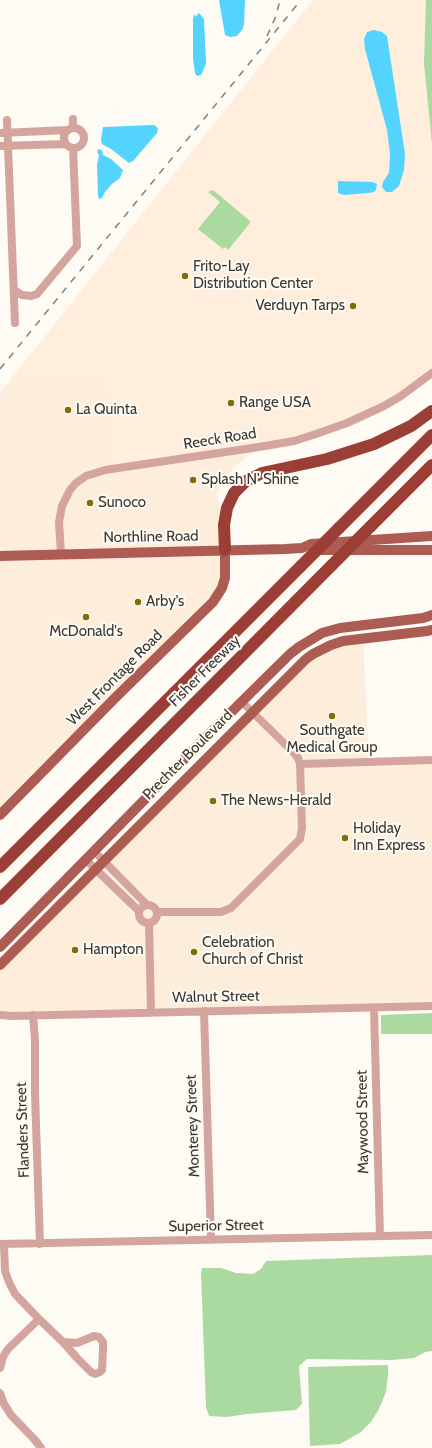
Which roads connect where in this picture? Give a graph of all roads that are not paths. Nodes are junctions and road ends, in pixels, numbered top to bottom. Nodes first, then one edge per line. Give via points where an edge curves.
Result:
1 (72, 119) dead end
2 (7, 120) dead end
3 (70, 129) junction
4 (4, 133) edge
5 (4, 146) edge
6 (69, 146) junction
7 (14, 290) junction
8 (15, 323) dead end
9 (432, 373) edge
10 (432, 412) edge
11 (432, 435) edge
12 (432, 465) edge
13 (432, 536) edge
14 (302, 548) junction
15 (225, 550) junction
16 (432, 550) edge
17 (61, 554) junction
18 (0, 556) edge
19 (432, 615) edge
20 (397, 621) junction
21 (432, 630) edge
22 (399, 634) junction
23 (305, 643) junction
24 (313, 654) junction
25 (242, 702) junction
26 (252, 712) junction
27 (210, 733) junction
28 (432, 760) edge
29 (300, 764) junction
30 (195, 769) junction
31 (162, 782) junction
32 (172, 793) junction
33 (0, 815) edge
34 (94, 851) junction
35 (86, 860) junction
36 (104, 861) junction
37 (0, 868) edge
38 (96, 869) junction
39 (68, 877) junction
40 (76, 889) junction
41 (0, 899) edge
42 (43, 903) junction
43 (146, 904) junction
44 (139, 911) junction
45 (52, 912) junction
46 (158, 912) junction
47 (149, 923) junction
48 (18, 927) junction
49 (27, 938) junction
50 (0, 947) edge
51 (0, 965) edge
52 (432, 1006) edge
53 (374, 1008) junction
54 (204, 1011) junction
55 (151, 1012) junction
56 (0, 1015) edge
57 (33, 1015) junction
58 (432, 1235) edge
59 (380, 1236) junction
60 (211, 1240) junction
61 (2, 1244) edge
62 (40, 1244) junction
63 (39, 1319) junction
64 (63, 1342) junction
65 (0, 1368) edge
66 (0, 1393) edge
67 (41, 1448) edge

1 - 3 street
2 - 4 street
3 - 4 street
3 - 6 street via 64,138
3 - 6 street via 79,130 84,138 79,146
4 - 5 street
5 - 6 street
5 - 7 street
6 - 7 street via 76,246 37,294 22,295
7 - 8 street
9 - 17 street, Reeck Road via 384,406 313,435 266,446 106,470 86,476 70,490 62,506 59,522
10 - 15 highway via 411,426 374,444 327,459 262,473 246,481 234,493 227,508 224,525
11 - 37 highway, Fisher Freeway, bridge
12 - 41 highway, Fisher Freeway, bridge
13 - 14 main road, Northline Road via 311,544
14 - 15 main road, Northline Road
14 - 16 main road, Northline Road
15 - 17 main road, Northline Road
15 - 33 main road, West Frontage Road via 226,578 213,602
17 - 18 main road, Northline Road
19 - 20 main road, Prechter Boulevard
20 - 22 main road via 394,628
20 - 23 main road, Prechter Boulevard via 340,628 322,633
21 - 22 main road, Prechter Boulevard
22 - 24 main road, Prechter Boulevard via 342,641
23 - 24 main road via 312,645
23 - 25 main road, Prechter Boulevard via 290,654
24 - 26 main road, Prechter Boulevard
25 - 26 street
25 - 27 main road, Prechter Boulevard
26 - 29 street via 295,753
26 - 30 main road, Prechter Boulevard
27 - 30 main road via 217,733 219,737 198,760
27 - 31 main road, Prechter Boulevard
28 - 29 street
29 - 46 street via 302,828 300,839 295,845 231,908 220,912
30 - 32 main road, Prechter Boulevard
31 - 32 main road via 161,787 164,791
31 - 34 main road, Prechter Boulevard
32 - 36 main road, Prechter Boulevard
34 - 35 main road, Prechter Boulevard
34 - 36 street
35 - 38 street
35 - 39 main road, Prechter Boulevard
36 - 38 main road, Prechter Boulevard
36 - 43 street
38 - 40 main road, Prechter Boulevard
38 - 44 street
39 - 40 main road via 75,882
39 - 42 main road, Prechter Boulevard
40 - 45 main road, Prechter Boulevard
42 - 45 main road via 46,912
42 - 48 main road, Prechter Boulevard
43 - 44 street
43 - 46 street via 155,907
44 - 47 street via 141,919
45 - 49 main road, Prechter Boulevard
46 - 47 street via 155,921
47 - 55 street
48 - 49 main road
48 - 50 main road, Prechter Boulevard
49 - 51 main road, Prechter Boulevard
52 - 53 street, Walnut Street
53 - 54 street, Walnut Street
53 - 59 street, Maywood Street
54 - 55 street, Walnut Street
54 - 60 street, Monterey Street
55 - 57 street, Walnut Street
56 - 57 street, Walnut Street
57 - 62 street, Flanders Street
58 - 59 street, Superior Street
59 - 60 street, Superior Street
60 - 62 street, Superior Street
61 - 62 street, Superior Street
61 - 63 street via 8,1282 15,1294
63 - 64 street
63 - 65 street via 8,1350
64 - 64 street via 91,1372 95,1374 102,1370 104,1348 99,1337 94,1336 77,1343
66 - 67 street via 11,1415

